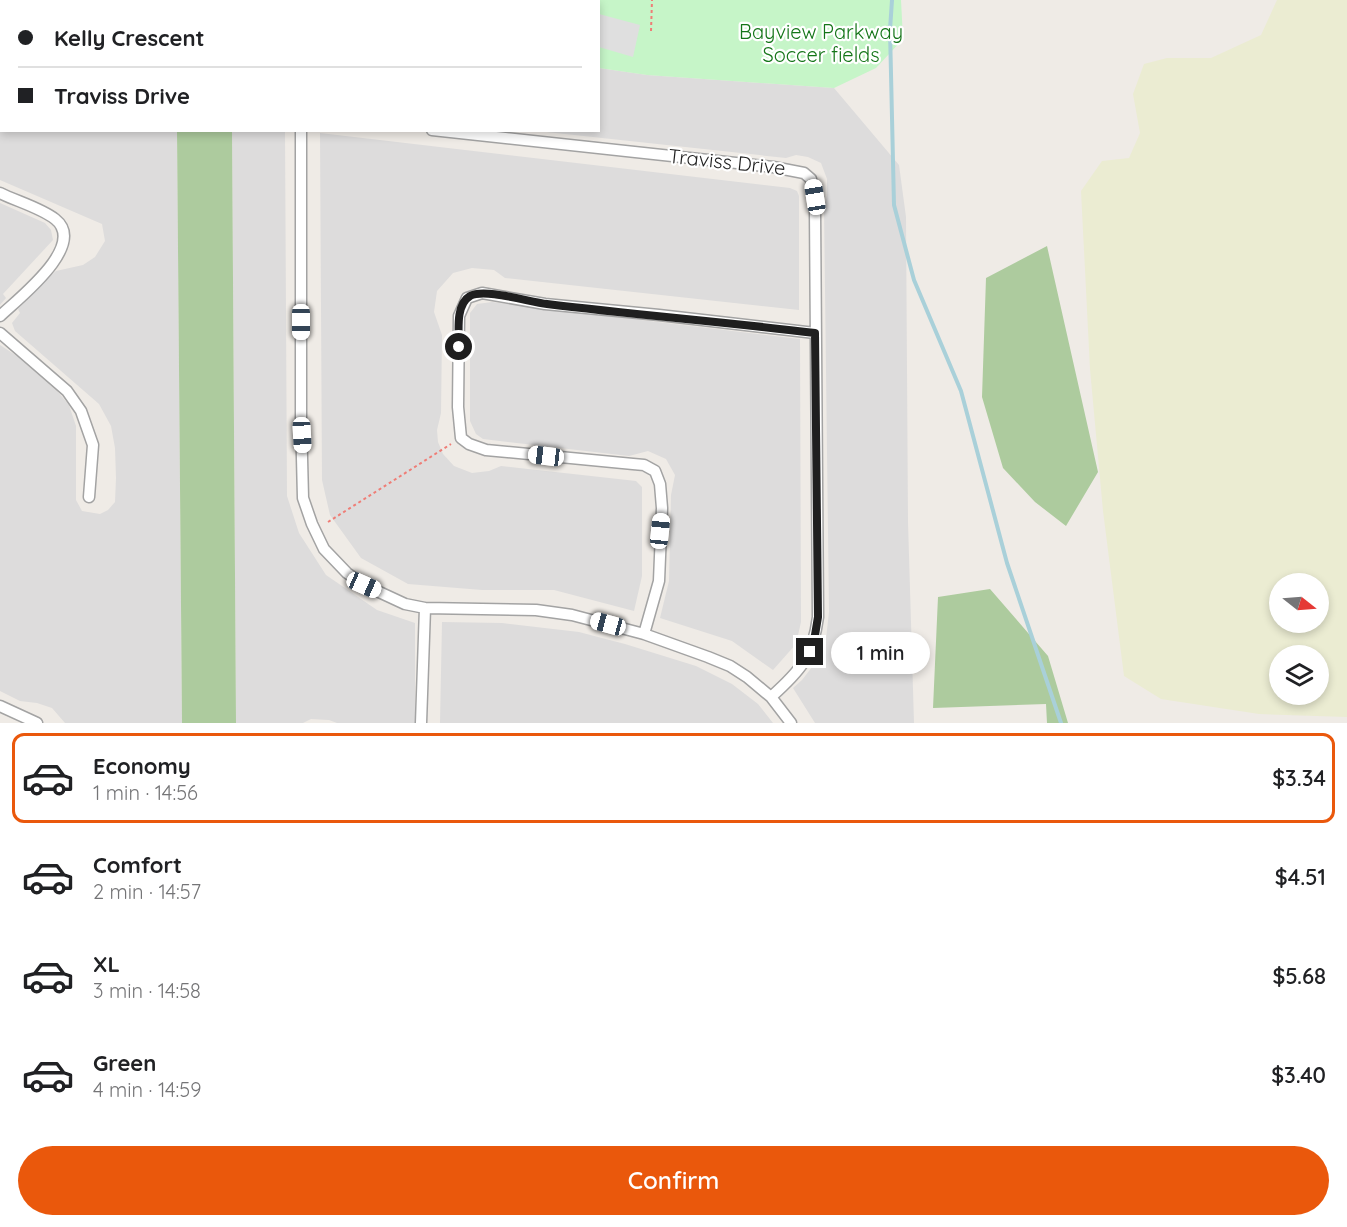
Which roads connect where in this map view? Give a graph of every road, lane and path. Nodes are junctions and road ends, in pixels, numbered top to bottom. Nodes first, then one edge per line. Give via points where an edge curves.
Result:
1 (652, 0) edge
2 (651, 31) dead end
3 (301, 132) edge
4 (450, 132) edge
5 (0, 193) edge
6 (0, 316) edge
7 (0, 333) edge
8 (815, 333) junction
9 (461, 438) junction
10 (89, 497) dead end
11 (328, 522) dead end
12 (425, 608) junction
13 (644, 634) junction
14 (771, 697) junction
15 (0, 706) edge
16 (37, 723) edge
17 (421, 723) edge
18 (791, 723) edge

1 - 2 path
3 - 12 street via 303,498 324,549 347,573 405,604
4 - 8 street, Traviss Drive via 804,173 811,179 815,197
5 - 6 street via 53,218 65,235 57,257
7 - 10 street via 67,391 81,411 93,445
8 - 9 street via 474,294 467,298 459,316
8 - 14 street, Traviss Drive via 818,617 810,652 796,673
9 - 11 path
9 - 13 street via 486,450 633,464 655,471 662,507 659,580
12 - 13 street via 536,610
12 - 17 street
13 - 14 street via 730,666
14 - 18 street
15 - 16 street

